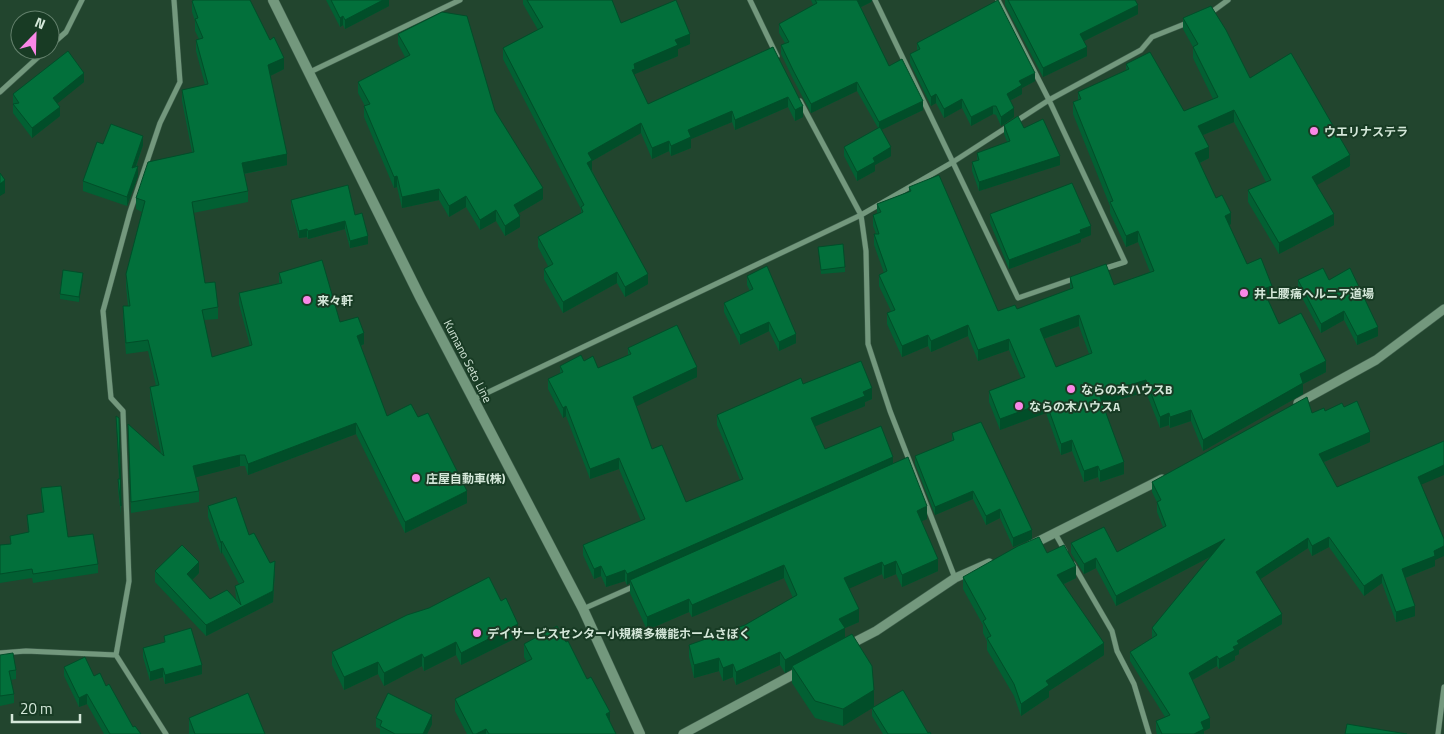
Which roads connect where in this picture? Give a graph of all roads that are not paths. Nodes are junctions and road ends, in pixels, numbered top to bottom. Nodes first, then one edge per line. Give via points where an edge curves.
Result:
1 (82, 0) edge
2 (174, 0) edge
3 (273, 0) edge
4 (460, 0) edge
5 (750, 0) edge
6 (874, 0) edge
7 (998, 0) edge
8 (1228, 0) edge
9 (1206, 15) edge
10 (1197, 19) edge
11 (60, 37) edge
12 (35, 60) edge
13 (780, 63) edge
14 (310, 72) junction
15 (0, 92) edge
16 (798, 97) edge
17 (1049, 100) junction
18 (953, 162) junction
19 (861, 215) junction
20 (1098, 271) edge
21 (1080, 277) edge
22 (1444, 309) edge
23 (473, 399) junction
24 (1285, 410) edge
25 (911, 464) junction
26 (902, 468) edge
27 (1168, 476) edge
28 (1056, 535) junction
29 (1019, 550) edge
30 (1001, 558) edge
31 (955, 578) junction
32 (637, 585) edge
33 (583, 609) junction
34 (841, 650) edge
35 (0, 653) edge
36 (116, 655) junction
37 (806, 668) edge
38 (1444, 687) edge
39 (166, 734) edge
40 (640, 734) edge
41 (683, 734) edge
42 (1149, 734) edge
43 (1438, 734) edge

1 - 11 street
2 - 36 street via 180,82 160,123 139,185 103,311 111,398 123,411 124,430 129,580
3 - 14 main road, Kumano Seto Line
4 - 14 street
5 - 13 street
6 - 18 street
7 - 17 street
8 - 9 street
10 - 17 street via 1152,37 1140,50
12 - 15 street
14 - 23 main road, Kumano Seto Line
16 - 19 street
17 - 18 street
17 - 20 street via 1125,262
18 - 19 street
18 - 21 street via 1018,298
19 - 23 street
19 - 25 street via 866,251 868,344
22 - 24 street via 1376,360
23 - 33 main road, Kumano Seto Line
25 - 26 street
25 - 31 street
27 - 28 street
28 - 29 street
28 - 42 street via 1112,632 1117,651 1134,684
30 - 31 street
31 - 34 street via 876,631
32 - 33 street
33 - 40 main road, Kumano Seto Line
35 - 36 street
36 - 39 street
37 - 41 street
38 - 43 street

